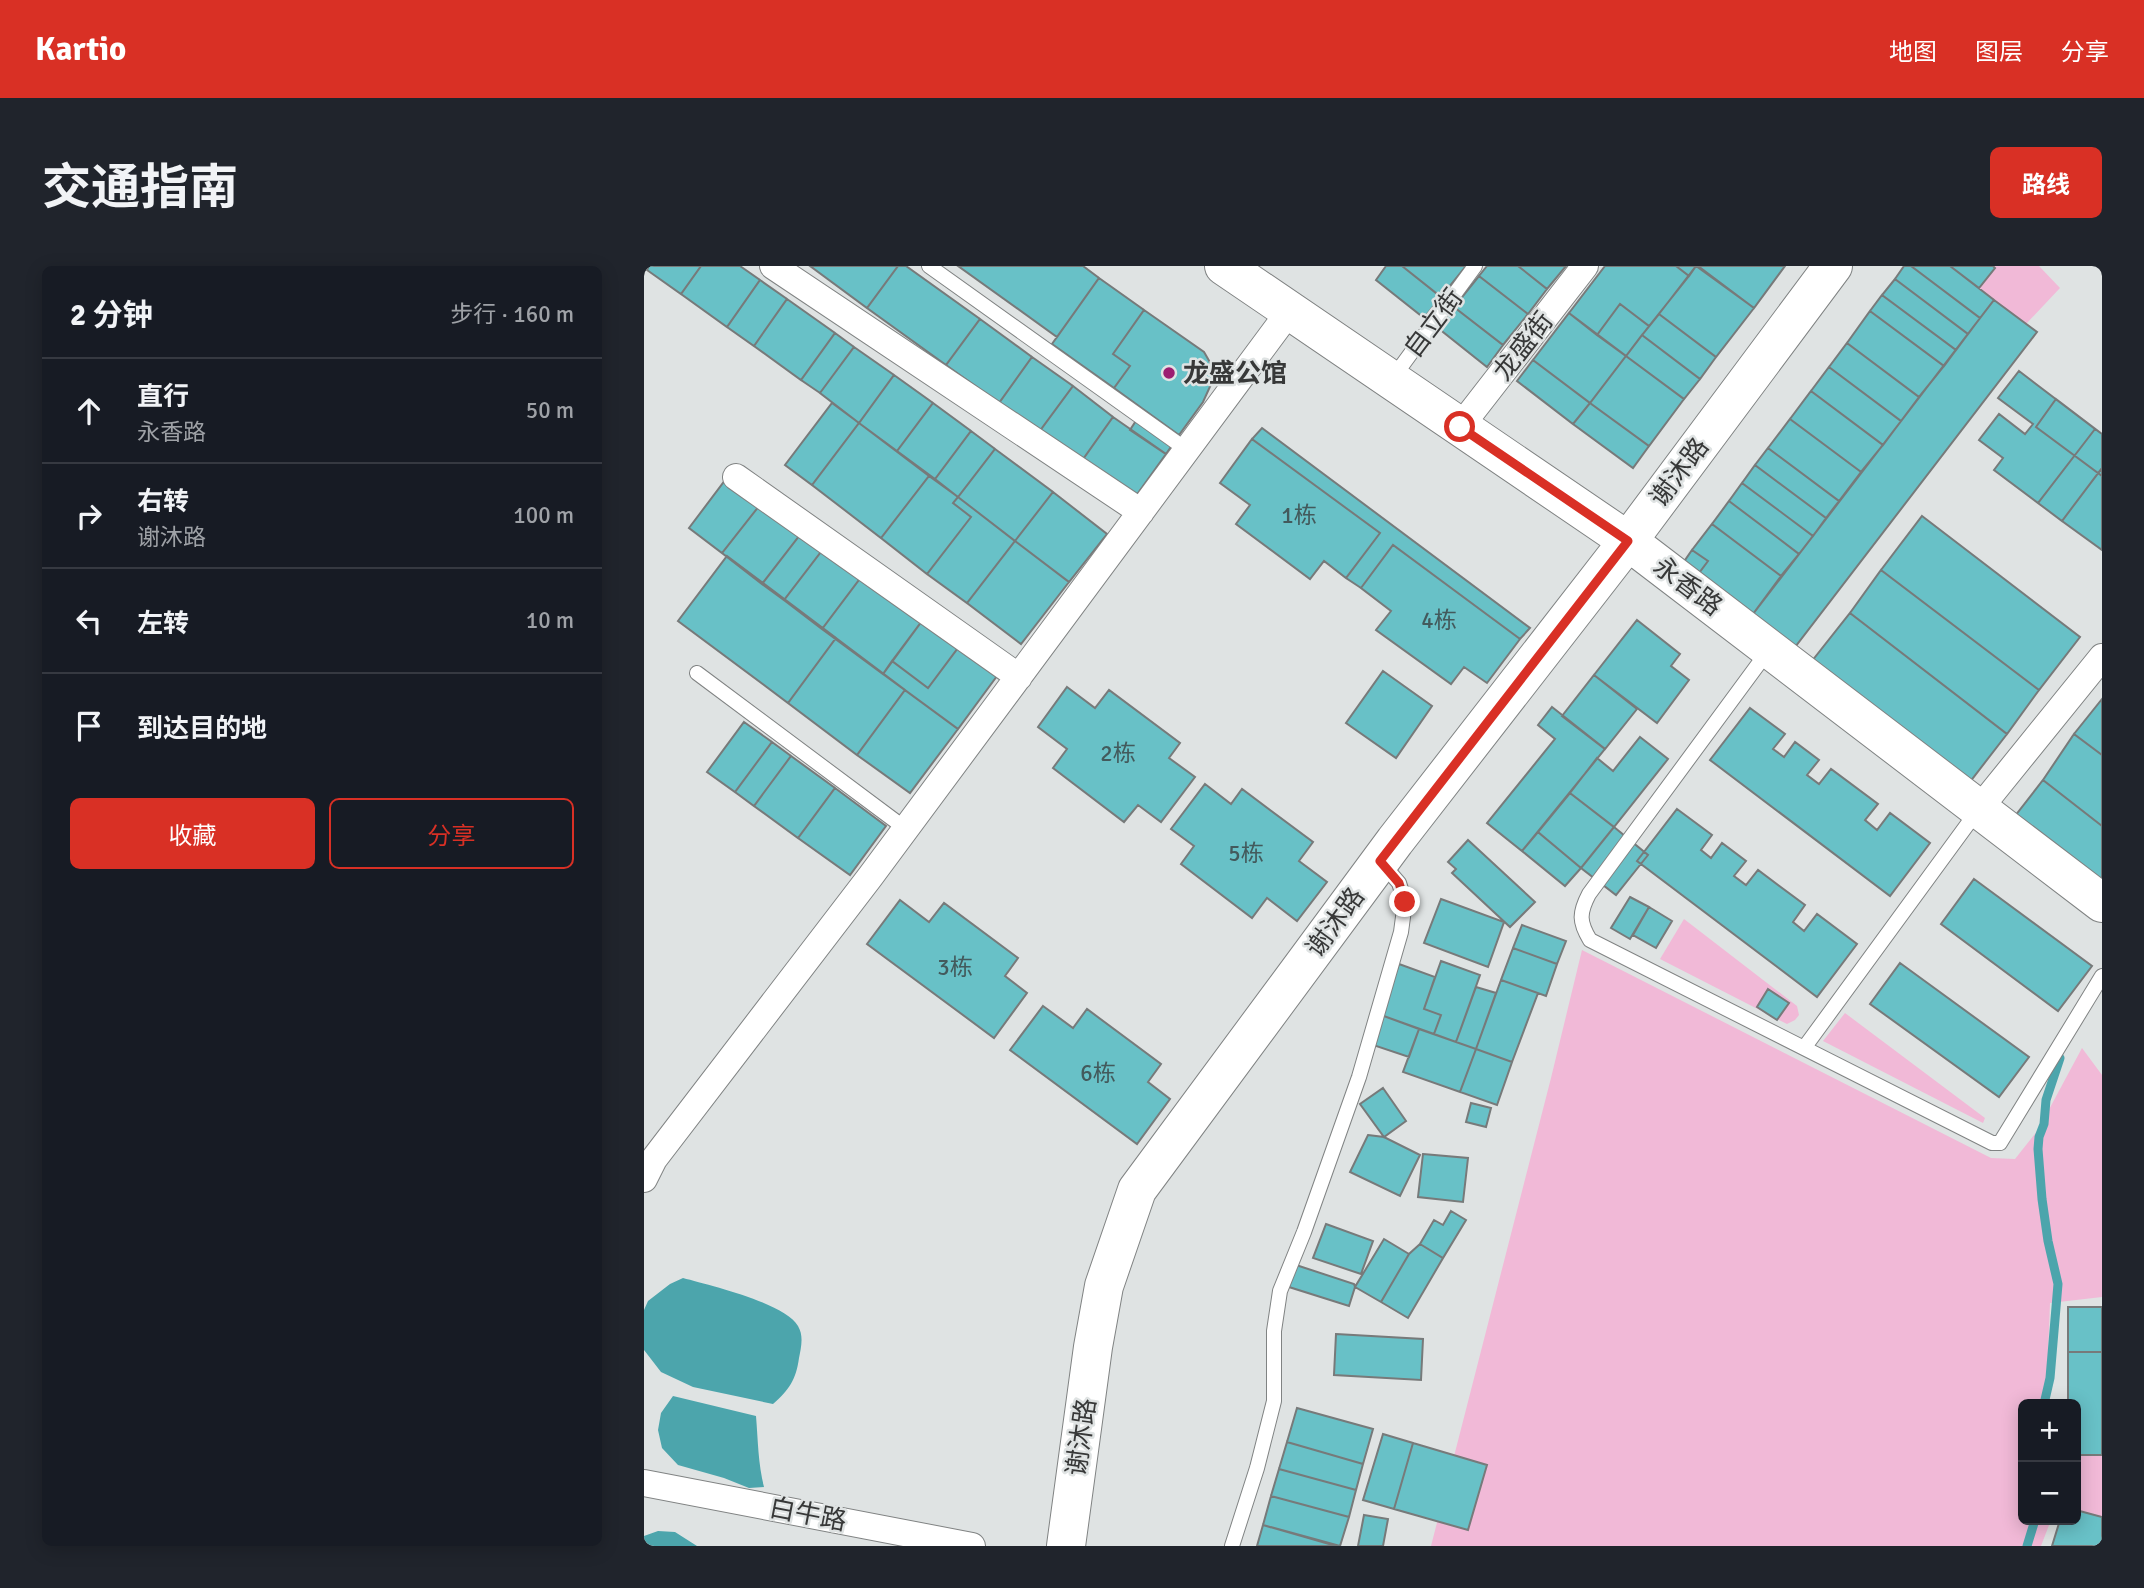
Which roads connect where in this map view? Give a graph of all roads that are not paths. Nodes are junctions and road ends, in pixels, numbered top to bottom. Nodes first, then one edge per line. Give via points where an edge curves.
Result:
1 (773, 266) edge
2 (929, 266) edge
3 (1475, 266) edge
4 (1585, 266) edge
5 (1833, 266) edge
6 (1232, 268) edge
7 (1289, 312) junction
8 (1391, 380) junction
9 (1460, 427) junction
10 (1187, 450) junction
11 (736, 477) dead end
12 (1141, 512) junction
13 (1628, 541) junction
14 (1770, 649) junction
15 (2102, 657) edge
16 (697, 673) dead end
17 (1018, 677) junction
18 (1979, 809) junction
19 (906, 829) junction
20 (1380, 861) junction
21 (2102, 903) edge
22 (2102, 975) edge
23 (1804, 1048) junction
24 (644, 1179) edge
25 (644, 1483) edge
26 (972, 1546) edge
27 (1066, 1546) edge
28 (1232, 1546) edge

1 - 12 street
2 - 10 lane
3 - 8 lane, 自立街
4 - 9 street, 龙盛街
5 - 13 street, 谢沐路
6 - 7 street, 永香路
7 - 8 street, 永香路
7 - 10 street
8 - 9 street, 永香路
9 - 13 street, 永香路
10 - 12 street
11 - 17 street
12 - 17 street
13 - 14 street, 永香路
13 - 20 street, 谢沐路
14 - 18 street, 永香路
14 - 23 lane via 1589,894 1581,925 1590,940
15 - 18 street
16 - 19 lane
17 - 19 street
18 - 21 street, 永香路
18 - 23 lane
19 - 24 street via 654,1159
20 - 27 street, 谢沐路 via 1137,1190 1104,1286
20 - 28 lane via 1399,883 1405,902 1401,932 1359,1077 1280,1292 1274,1331 1274,1401
22 - 23 lane via 2000,1143
25 - 26 street, 白牛路

